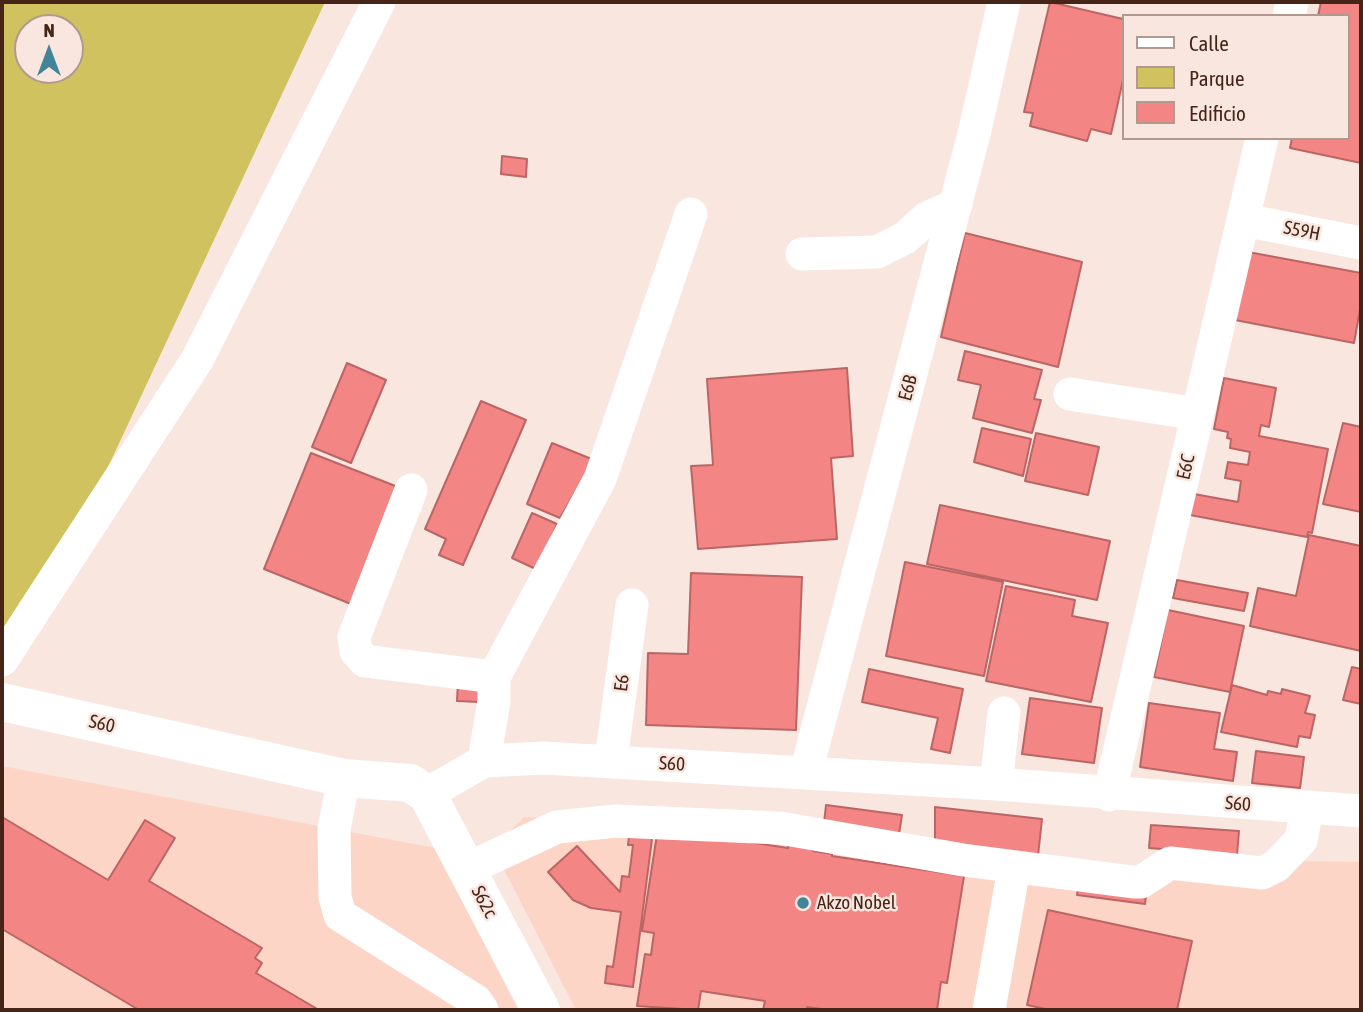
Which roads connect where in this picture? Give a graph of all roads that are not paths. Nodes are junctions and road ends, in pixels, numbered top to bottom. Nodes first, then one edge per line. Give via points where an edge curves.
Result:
1 (379, 2) edge
2 (1004, 2) edge
3 (1262, 140) edge
4 (956, 205) junction
5 (691, 214) dead end
6 (1244, 220) junction
7 (1361, 243) edge
8 (802, 254) dead end
9 (1070, 394) dead end
10 (1198, 414) junction
11 (411, 490) dead end
12 (632, 605) dead end
13 (2, 660) edge
14 (494, 677) junction
15 (2, 702) edge
16 (1004, 713) dead end
17 (611, 760) junction
18 (485, 761) junction
19 (806, 772) junction
20 (344, 778) junction
21 (996, 784) junction
22 (427, 794) junction
23 (1109, 795) junction
24 (1307, 809) junction
25 (1361, 811) edge
26 (1014, 868) junction
27 (467, 869) junction
28 (482, 1010) edge
29 (541, 1010) edge
30 (989, 1010) edge

1 - 13 street via 197,360
2 - 4 street, E6B
3 - 6 street, E6C
4 - 8 street via 927,218 877,252
4 - 19 street, E6B
5 - 14 street via 600,479
6 - 7 street, S59H
6 - 10 street, E6C
9 - 10 street
10 - 23 street, E6C
11 - 14 street via 354,637 355,651 366,661
12 - 17 street, E6
14 - 18 street via 495,701
15 - 20 main road, S60
16 - 21 street
17 - 18 street, S60
17 - 19 street, S60
18 - 22 street, S60
19 - 21 street, S60
20 - 22 main road, S60 via 410,783
20 - 28 street via 334,829 335,897 340,915 476,1001
21 - 23 street, S60
22 - 27 main road, S62c
23 - 24 street, S60
24 - 25 street, S60
24 - 26 street via 1301,840 1276,866 1262,873 1170,863 1133,883
26 - 27 street via 780,828 616,821 557,827
26 - 30 street
27 - 29 main road, S62c

